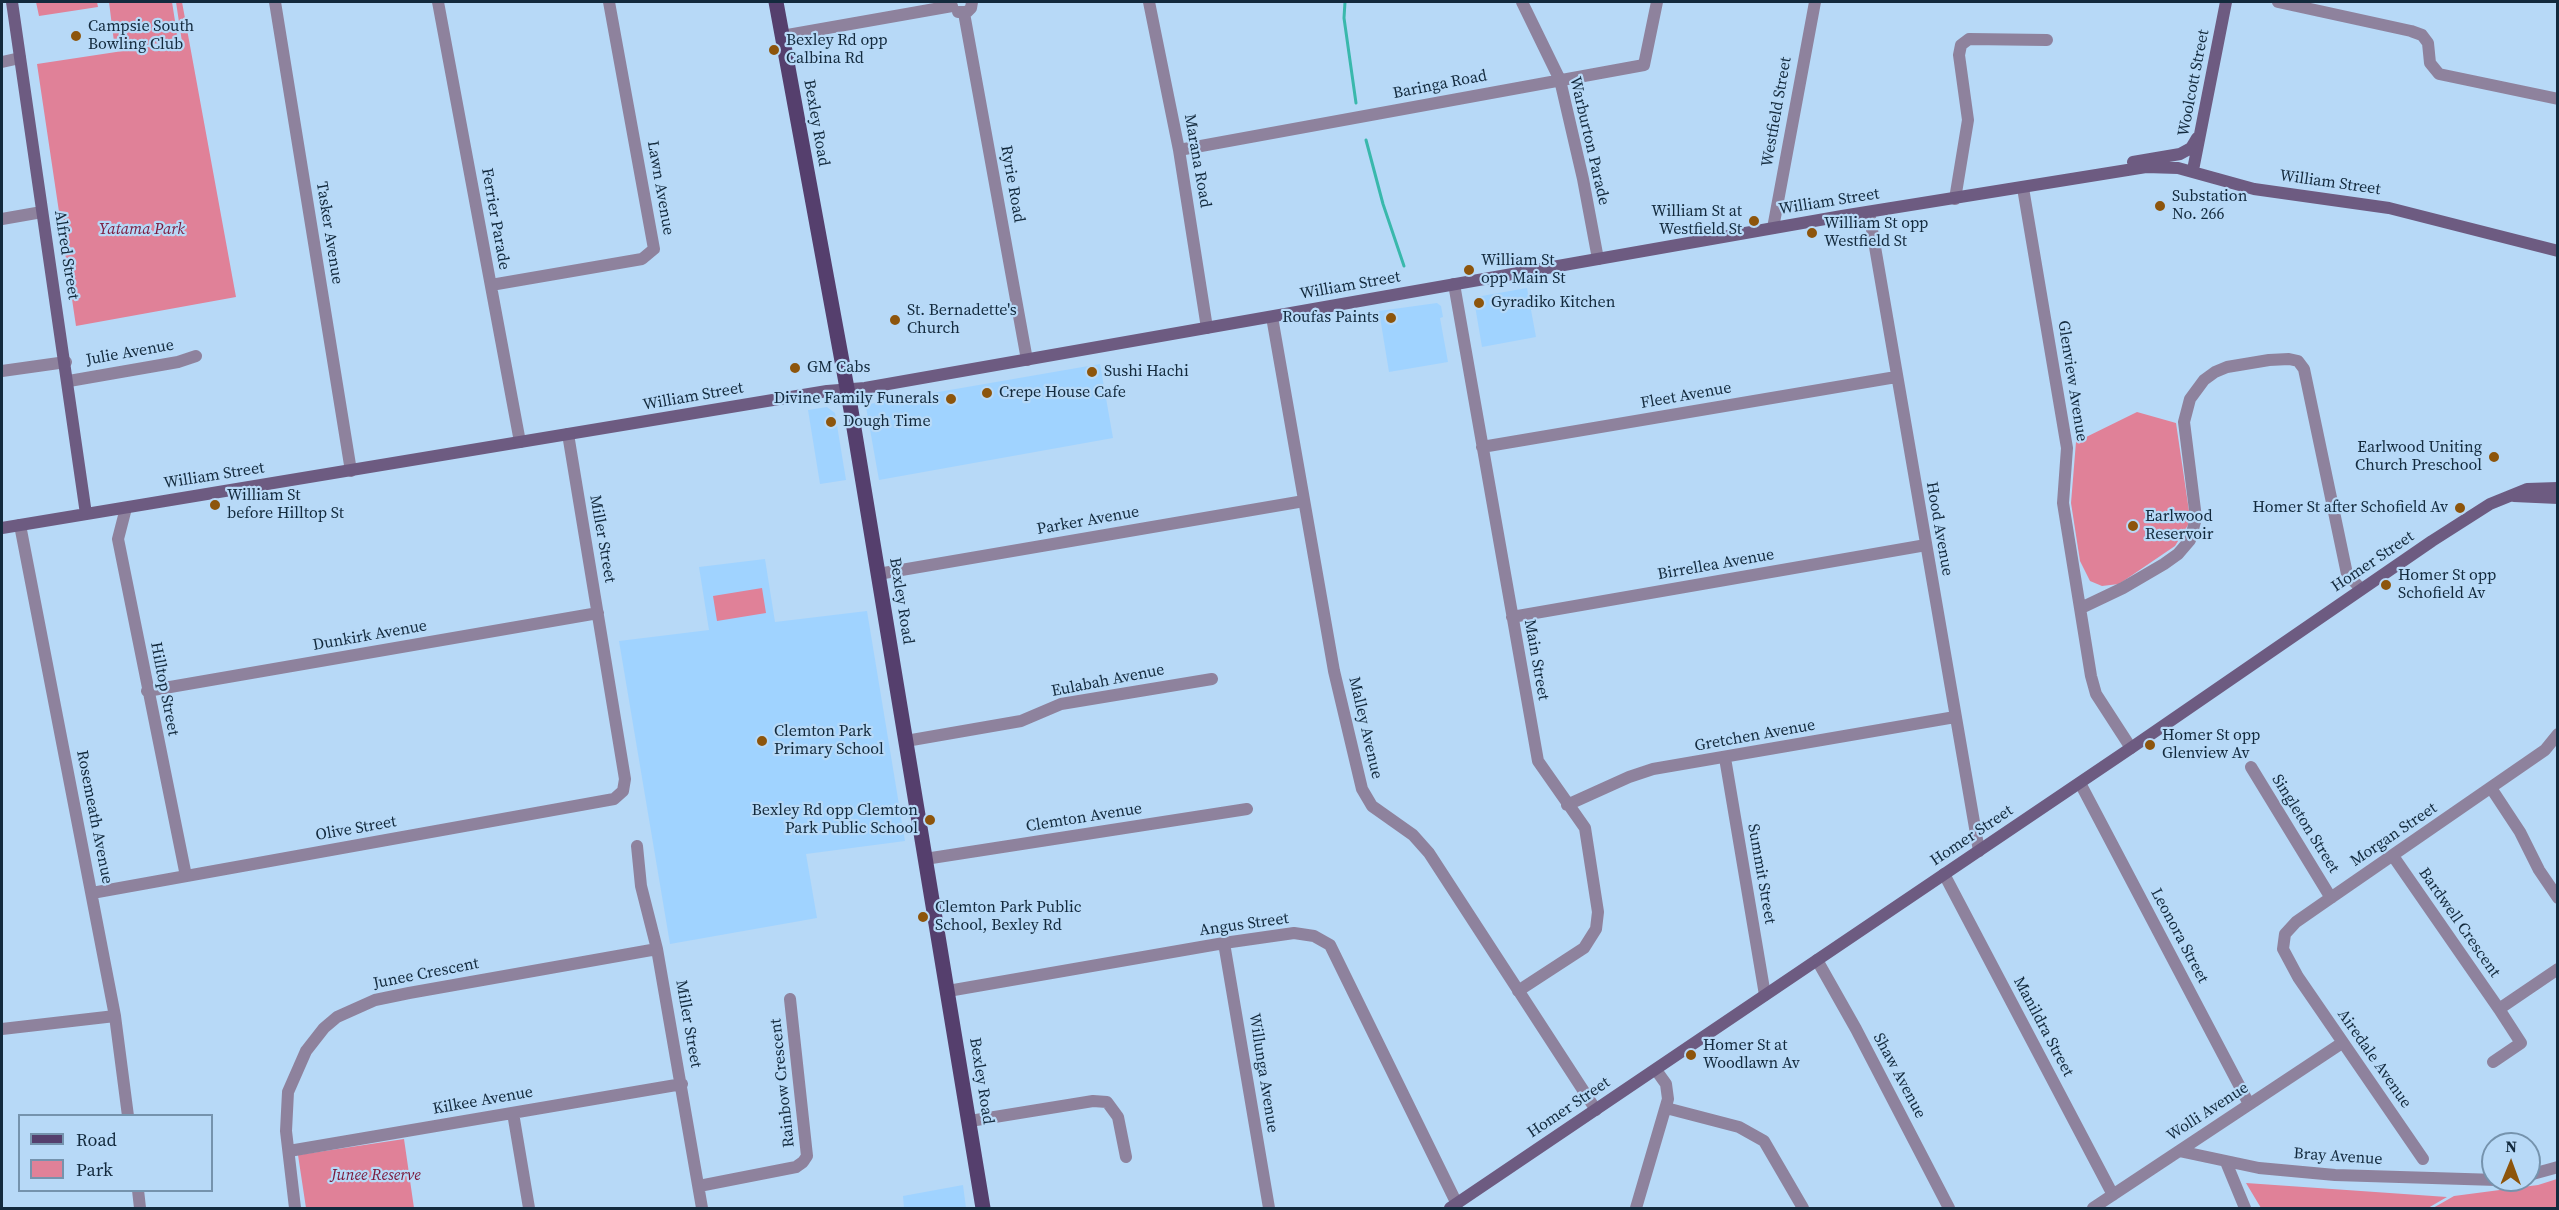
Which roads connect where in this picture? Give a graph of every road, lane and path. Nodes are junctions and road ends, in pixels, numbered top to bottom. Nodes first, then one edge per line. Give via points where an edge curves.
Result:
1 (12, 2) edge
2 (275, 2) edge
3 (438, 2) edge
4 (609, 2) edge
5 (776, 2) edge
6 (972, 2) edge
7 (1149, 2) edge
8 (1522, 2) edge
9 (1657, 2) edge
10 (1815, 2) edge
11 (2226, 2) edge
12 (2278, 2) edge
13 (952, 4) edge
14 (964, 13) junction
15 (782, 36) junction
16 (2047, 40) dead end
17 (20, 58) junction
18 (2, 62) edge
19 (1560, 80) junction
20 (2558, 99) edge
21 (2202, 129) junction
22 (1179, 150) junction
23 (2193, 170) junction
24 (2105, 173) junction
25 (2023, 188) junction
26 (1956, 199) junction
27 (42, 212) junction
28 (1869, 212) junction
29 (2, 219) edge
30 (1773, 228) junction
31 (2558, 251) edge
32 (1598, 259) junction
33 (491, 285) junction
34 (1454, 285) junction
35 (1272, 317) junction
36 (1207, 328) junction
37 (196, 356) dead end
38 (1027, 360) junction
39 (66, 362) junction
40 (2, 371) edge
41 (1896, 377) junction
42 (69, 381) junction
43 (847, 389) junction
44 (568, 435) junction
45 (520, 442) junction
46 (1482, 447) junction
47 (351, 471) junction
48 (2558, 488) edge
49 (2514, 496) junction
50 (2558, 498) edge
51 (1304, 501) junction
52 (126, 508) junction
53 (86, 514) junction
54 (20, 525) junction
55 (2, 528) edge
56 (1926, 545) junction
57 (878, 574) junction
58 (2361, 589) junction
59 (2080, 608) junction
60 (598, 613) junction
61 (1512, 617) junction
62 (1212, 679) dead end
63 (147, 691) junction
64 (1955, 717) junction
65 (2558, 734) edge
66 (906, 741) junction
67 (2131, 748) junction
68 (1725, 758) junction
69 (2251, 767) dead end
70 (2080, 783) junction
71 (2491, 788) junction
72 (623, 791) joint
73 (1567, 805) junction
74 (1247, 809) dead end
75 (637, 846) dead end
76 (1979, 851) junction
77 (2393, 856) junction
78 (925, 859) junction
79 (1944, 874) junction
80 (186, 876) junction
81 (92, 893) junction
82 (2558, 897) edge
83 (2331, 898) junction
84 (1224, 943) junction
85 (657, 949) junction
86 (1817, 960) junction
87 (2558, 969) edge
88 (2298, 977) joint
89 (948, 991) junction
90 (1518, 991) junction
91 (1765, 996) junction
92 (790, 999) dead end
93 (2499, 1009) junction
94 (115, 1016) junction
95 (2, 1029) edge
96 (2342, 1043) junction
97 (2493, 1062) dead end
98 (1656, 1070) junction
99 (682, 1084) junction
100 (2249, 1104) junction
101 (1666, 1108) junction
102 (1596, 1110) junction
103 (513, 1113) junction
104 (128, 1114) edge
105 (970, 1121) junction
106 (289, 1150) junction
107 (2179, 1151) junction
108 (1126, 1158) dead end
109 (2423, 1159) dead end
110 (2226, 1162) junction
111 (2558, 1167) edge
112 (2541, 1172) edge
113 (2481, 1180) edge
114 (699, 1186) junction
115 (138, 1192) edge
116 (2113, 1195) junction
117 (1453, 1206) edge
118 (2097, 1207) edge
119 (140, 1209) edge
120 (295, 1209) edge
121 (529, 1209) edge
122 (702, 1209) edge
123 (983, 1209) edge
124 (1269, 1209) edge
125 (1636, 1209) edge
126 (1803, 1209) edge
127 (1949, 1209) edge
128 (2245, 1209) edge

1 - 17 main road, Alfred Street
2 - 47 street, Tasker Avenue
3 - 33 street, Ferrier Parade
4 - 33 street, Lawn Avenue via 654,249 642,259
5 - 15 main road, Bexley Road
6 - 14 street
7 - 22 street, Marana Road
8 - 19 street, Warburton Parade
9 - 19 street, Baringa Road via 1644,65
10 - 30 street, Westfield Street
11 - 21 main road, Woolcott Street
12 - 20 street via 2411,31 2422,35 2428,44 2430,63 2439,74
13 - 14 street via 957,12
13 - 15 street
14 - 38 street, Ryrie Road
15 - 43 main road, Bexley Road
16 - 26 street via 1969,39 1961,45 1968,120
17 - 18 street
17 - 27 main road, Alfred Street
19 - 22 street, Baringa Road
19 - 32 street, Warburton Parade
21 - 23 main road, Woolcott Street
21 - 24 main road via 2187,151 2116,165
22 - 36 street, Marana Road
23 - 24 main road, William Street via 2155,167
23 - 31 main road, William Street via 2254,189 2389,208
24 - 25 main road, William Street
25 - 26 main road, William Street
25 - 59 street, Glenview Avenue via 2067,448 2062,503
26 - 28 main road, William Street
27 - 29 street
27 - 39 main road, Alfred Street
28 - 30 main road, William Street
28 - 41 street, Hood Avenue
30 - 32 main road, William Street
32 - 34 main road, William Street
33 - 45 street, Ferrier Parade
34 - 35 main road, William Street
34 - 46 street, Main Street
35 - 36 main road, William Street
35 - 51 street, Malley Avenue
36 - 38 main road, William Street
37 - 42 street, Julie Avenue
38 - 43 main road, William Street
39 - 40 street
39 - 42 main road, Alfred Street
41 - 46 street, Fleet Avenue
41 - 56 street, Hood Avenue
42 - 53 main road, Alfred Street
43 - 44 main road, William Street
43 - 57 main road, Bexley Road
44 - 45 main road, William Street
44 - 60 street, Miller Street
45 - 47 main road, William Street
46 - 61 street, Main Street
47 - 52 main road, William Street
48 - 49 main road, Homer Street via 2527,489
49 - 50 main road, Homer Street
49 - 58 main road, Homer Street via 2490,504
51 - 57 street, Parker Avenue
51 - 90 street, Malley Avenue via 1334,671 1362,789 1372,806 1413,835 1429,853
52 - 53 main road, William Street
52 - 63 street, Hilltop Street via 118,539
53 - 54 main road, William Street
54 - 55 main road, William Street
54 - 81 street, Rosemeath Avenue
56 - 61 street, Birrellea Avenue
56 - 64 street, Hood Avenue
57 - 66 main road, Bexley Road
58 - 59 street via 2346,574 2304,369 2289,359 2270,360 2215,372 2190,399 2184,422 2196,518 2190,540 2178,554 2154,570
58 - 67 main road, Homer Street
59 - 67 street, Glenview Avenue via 2096,694
60 - 63 street, Dunkirk Avenue
60 - 72 street, Miller Street via 625,779
61 - 73 street, Main Street via 1538,761
62 - 66 street, Eulabah Avenue via 1061,704 1021,721
63 - 80 street, Hilltop Street
64 - 68 street, Gretchen Avenue
64 - 76 street, Hood Avenue
65 - 71 street, Morgan Street via 2545,750
66 - 78 main road, Bexley Road
67 - 70 main road, Homer Street
68 - 73 street, Gretchen Avenue via 1641,772
68 - 91 street, Summit Street
69 - 83 street, Singleton Street
70 - 76 main road, Homer Street
70 - 100 street, Leonora Street
71 - 77 street, Morgan Street
71 - 82 street
72 - 80 street, Olive Street via 614,799
73 - 90 street, Main Street via 1585,828 1598,912 1596,929 1584,948
74 - 78 street, Clemton Avenue
75 - 85 street, Miller Street via 641,886
76 - 79 main road, Homer Street
77 - 83 street, Morgan Street
77 - 93 street, Bardwell Crescent
78 - 89 main road, Bexley Road
79 - 86 main road, Homer Street
79 - 116 street, Manildra Street
80 - 81 street, Olive Street
81 - 94 street, Rosemeath Avenue
83 - 88 street, Morgan Street via 2285,934 2283,949
84 - 89 street, Angus Street
84 - 117 street, Angus Street via 1294,933 1314,936 1330,945
84 - 124 street, Willunga Avenue
85 - 99 street, Miller Street
85 - 106 street, Junee Crescent via 409,993 354,1008 324,1028 298,1066 287,1103
86 - 91 main road, Homer Street
86 - 127 street, Shaw Avenue
87 - 93 street
88 - 96 street, Airedale Avenue
89 - 105 main road, Bexley Road
90 - 102 street, Malley Avenue
91 - 98 main road, Homer Street
92 - 114 street, Rainbow Crescent via 807,1156 796,1167
93 - 97 street, Bardwell Crescent via 2521,1043
94 - 95 street
94 - 104 street, Rosemeath Avenue
96 - 100 street, Wolli Avenue
96 - 109 street, Airedale Avenue
98 - 101 street via 1669,1092
98 - 102 main road, Homer Street
99 - 103 street, Kilkee Avenue
99 - 114 street, Miller Street
100 - 107 street, Wolli Avenue
101 - 125 street
101 - 126 street via 1738,1128 1764,1141
102 - 117 main road, Homer Street
103 - 106 street, Kilkee Avenue
103 - 121 street
105 - 108 street via 1107,1102 1118,1117
105 - 123 main road, Bexley Road
106 - 120 street, Junee Crescent
107 - 110 street, Bray Avenue
107 - 116 street, Wolli Avenue
110 - 113 street, Bray Avenue via 2335,1175
110 - 128 street
111 - 112 street
114 - 122 street, Miller Street
115 - 119 street
116 - 118 street, Wolli Avenue

